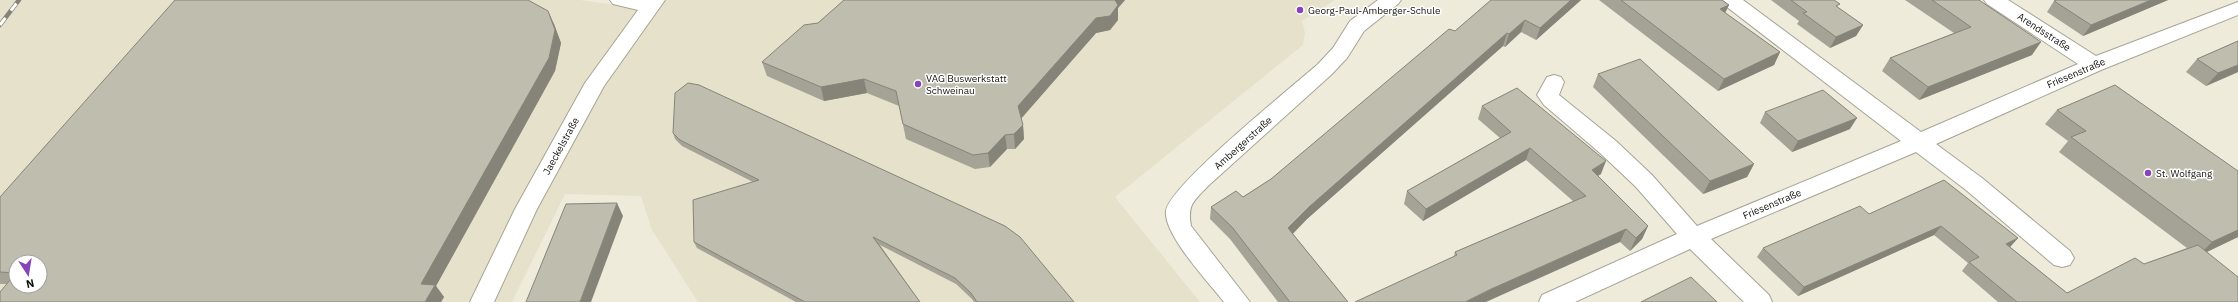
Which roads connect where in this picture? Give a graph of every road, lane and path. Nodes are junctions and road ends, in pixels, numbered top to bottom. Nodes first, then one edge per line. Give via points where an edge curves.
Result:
1 (620, 0) edge
2 (1391, 0) edge
3 (1730, 0) edge
4 (1994, 0) edge
5 (652, 3) edge
6 (2238, 8) edge
7 (2094, 65) junction
8 (1554, 82) dead end
9 (1917, 143) junction
10 (1693, 237) junction
11 (2062, 258) dead end
12 (482, 302) edge
13 (1238, 302) edge
14 (1551, 302) edge
15 (1760, 302) edge

1 - 5 street
2 - 13 street, Ambergerstraße via 1357,26 1340,53 1325,69 1200,180 1177,211 1180,229
3 - 9 street
4 - 7 street, Arendsstraße
5 - 12 street, Jaeckelstraße via 595,83 526,209
6 - 7 street, Friesenstraße
7 - 9 street, Friesenstraße
8 - 10 street via 1548,95 1551,100 1644,181
9 - 10 street, Friesenstraße
9 - 11 street via 1974,184
10 - 14 street, Friesenstraße
10 - 15 street

